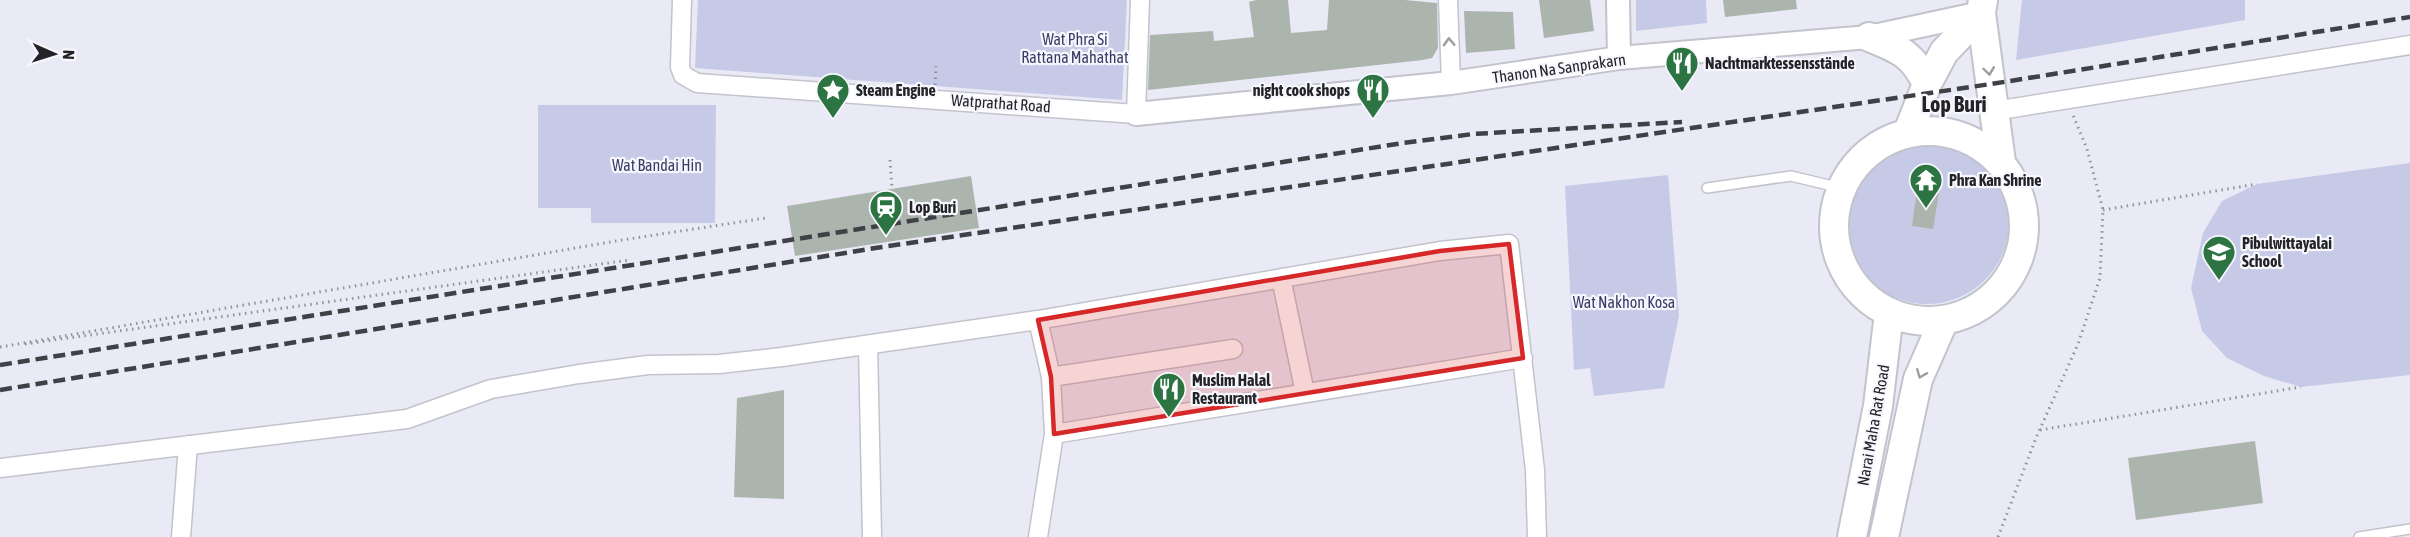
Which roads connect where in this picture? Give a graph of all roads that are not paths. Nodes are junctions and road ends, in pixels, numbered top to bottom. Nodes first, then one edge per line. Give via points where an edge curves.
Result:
1 (682, 0) edge
2 (1140, 0) edge
3 (1448, 0) edge
4 (1618, 0) edge
5 (1982, 6) edge
6 (1869, 37) junction
7 (2410, 45) edge
8 (1619, 58) junction
9 (1451, 83) junction
10 (1927, 84) junction
11 (1994, 111) junction
12 (1136, 114) junction
13 (1908, 132) junction
14 (2001, 162) junction
15 (1707, 188) dead end
16 (1841, 188) junction
17 (1281, 278) junction
18 (1889, 313) junction
19 (1038, 320) junction
20 (1944, 321) junction
21 (868, 345) junction
22 (1233, 349) dead end
23 (1523, 358) junction
24 (1051, 377) junction
25 (1305, 393) junction
26 (1054, 434) junction
27 (188, 445) junction
28 (0, 468) edge
29 (2410, 529) edge
30 (181, 537) edge
31 (872, 537) edge
32 (1038, 537) edge
33 (1537, 537) edge
34 (1852, 537) edge
35 (1884, 537) edge
36 (2359, 537) edge

1 - 12 street, Watprathat Road via 679,60 683,75 697,83
2 - 12 street
9 -> 3 street
4 - 8 street
5 - 6 street, Thanon Na Sanprakarn
5 - 10 main road via 1944,52
5 -> 11 main road
6 - 8 street, Thanon Na Sanprakarn
6 - 10 main road via 1899,49 1917,63
7 - 11 street
8 - 9 street, Thanon Na Sanprakarn
9 - 12 street, Thanon Na Sanprakarn
10 - 13 main road
11 - 14 main road
13 - 14 main road via 1958,134 1982,146
13 - 16 main road via 1868,152 1852,168
14 - 20 main road via 2015,183 2023,208 2019,258 2007,281 1990,300
15 - 16 lane via 1791,176
16 - 18 main road via 1834,212 1834,237 1840,260 1868,300
17 - 19 street
17 - 23 street via 1440,251 1509,244
17 - 25 street
18 - 20 main road via 1925,322
18 - 34 main road, Narai Maha Rat Road via 1878,406
19 - 21 street
19 - 24 street
20 -> 35 main road, Narai Maha Rat Road via 1918,379
21 - 27 street via 719,364 648,365 579,374 491,389 407,419
21 - 31 street
22 - 24 street
23 - 25 street
23 - 33 street via 1535,470
24 - 26 street
25 - 26 street
26 - 32 street
27 - 28 street
27 - 30 street
29 - 36 lane

